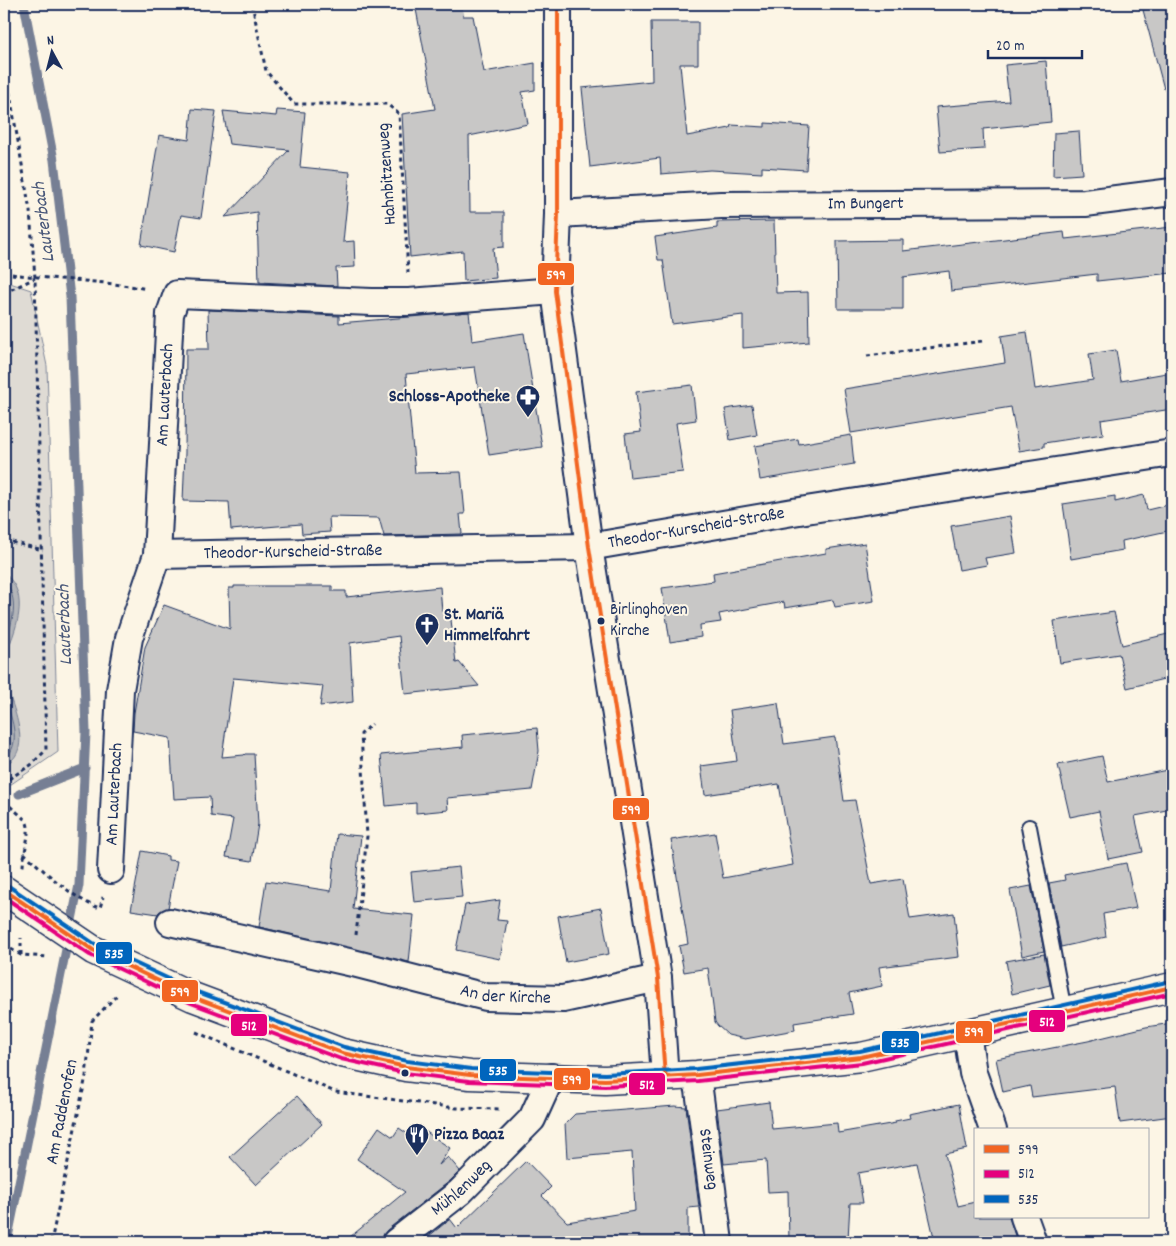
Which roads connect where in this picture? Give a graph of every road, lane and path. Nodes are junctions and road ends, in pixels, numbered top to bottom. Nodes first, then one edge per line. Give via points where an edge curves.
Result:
1 (252, 4) edge
2 (558, 4) edge
3 (4, 60) edge
4 (1172, 192) edge
5 (558, 214) junction
6 (4, 273) edge
7 (35, 278) junction
8 (125, 284) dead end
9 (555, 291) junction
10 (4, 292) edge
11 (409, 302) junction
12 (983, 341) dead end
13 (867, 356) dead end
14 (1172, 453) edge
15 (4, 540) edge
16 (589, 547) junction
17 (43, 550) junction
18 (157, 555) junction
19 (372, 724) dead end
20 (4, 782) edge
21 (4, 801) edge
22 (1030, 827) dead end
23 (111, 870) dead end
24 (4, 890) edge
25 (100, 908) dead end
26 (170, 922) dead end
27 (4, 945) edge
28 (48, 957) dead end
29 (353, 963) junction
30 (658, 978) junction
31 (1172, 986) edge
32 (117, 995) dead end
33 (1064, 1011) junction
34 (967, 1033) junction
35 (697, 1075) junction
36 (551, 1077) junction
37 (665, 1077) junction
38 (992, 1128) edge
39 (1024, 1218) edge
40 (51, 1242) edge
41 (396, 1242) edge
42 (719, 1242) edge
43 (1033, 1242) edge

1 - 11 path, Hahnbitzenweg via 266,71 294,104 387,104 399,114
2 - 5 street
3 - 7 path via 30,211
4 - 5 street, Im Bungert via 1085,203 721,205
5 - 9 street
6 - 7 path
7 - 8 path
7 - 10 path
7 - 17 path
9 - 11 street, Am Lauterbach
9 - 16 street
11 - 18 street, Am Lauterbach via 176,294 170,314
12 - 13 path
14 - 16 street, Theodor-Kurscheid-Straße
15 - 17 path
16 - 18 street, Theodor-Kurscheid-Straße
16 - 30 street
17 - 20 path via 46,750 31,765
18 - 23 street, Am Lauterbach via 129,638 120,690
19 - 29 path via 360,734 367,836
21 - 25 path via 27,822 24,853 91,906
22 - 33 lane
24 - 36 main road via 92,950 193,997 342,1053 406,1067 470,1075
26 - 29 street, An der Kirche
27 - 28 path via 21,955
29 - 30 street, An der Kirche via 486,997 563,999
30 - 37 street
31 - 33 main road
32 - 40 path, Am Paddenofen via 92,1021 86,1076
33 - 34 main road
34 - 35 main road via 861,1057
34 - 38 street via 972,1073
35 - 37 main road
35 - 42 street, Steinweg
36 - 37 main road via 604,1080
36 - 41 street, Mühlenweg via 532,1119 460,1192
39 - 43 street

